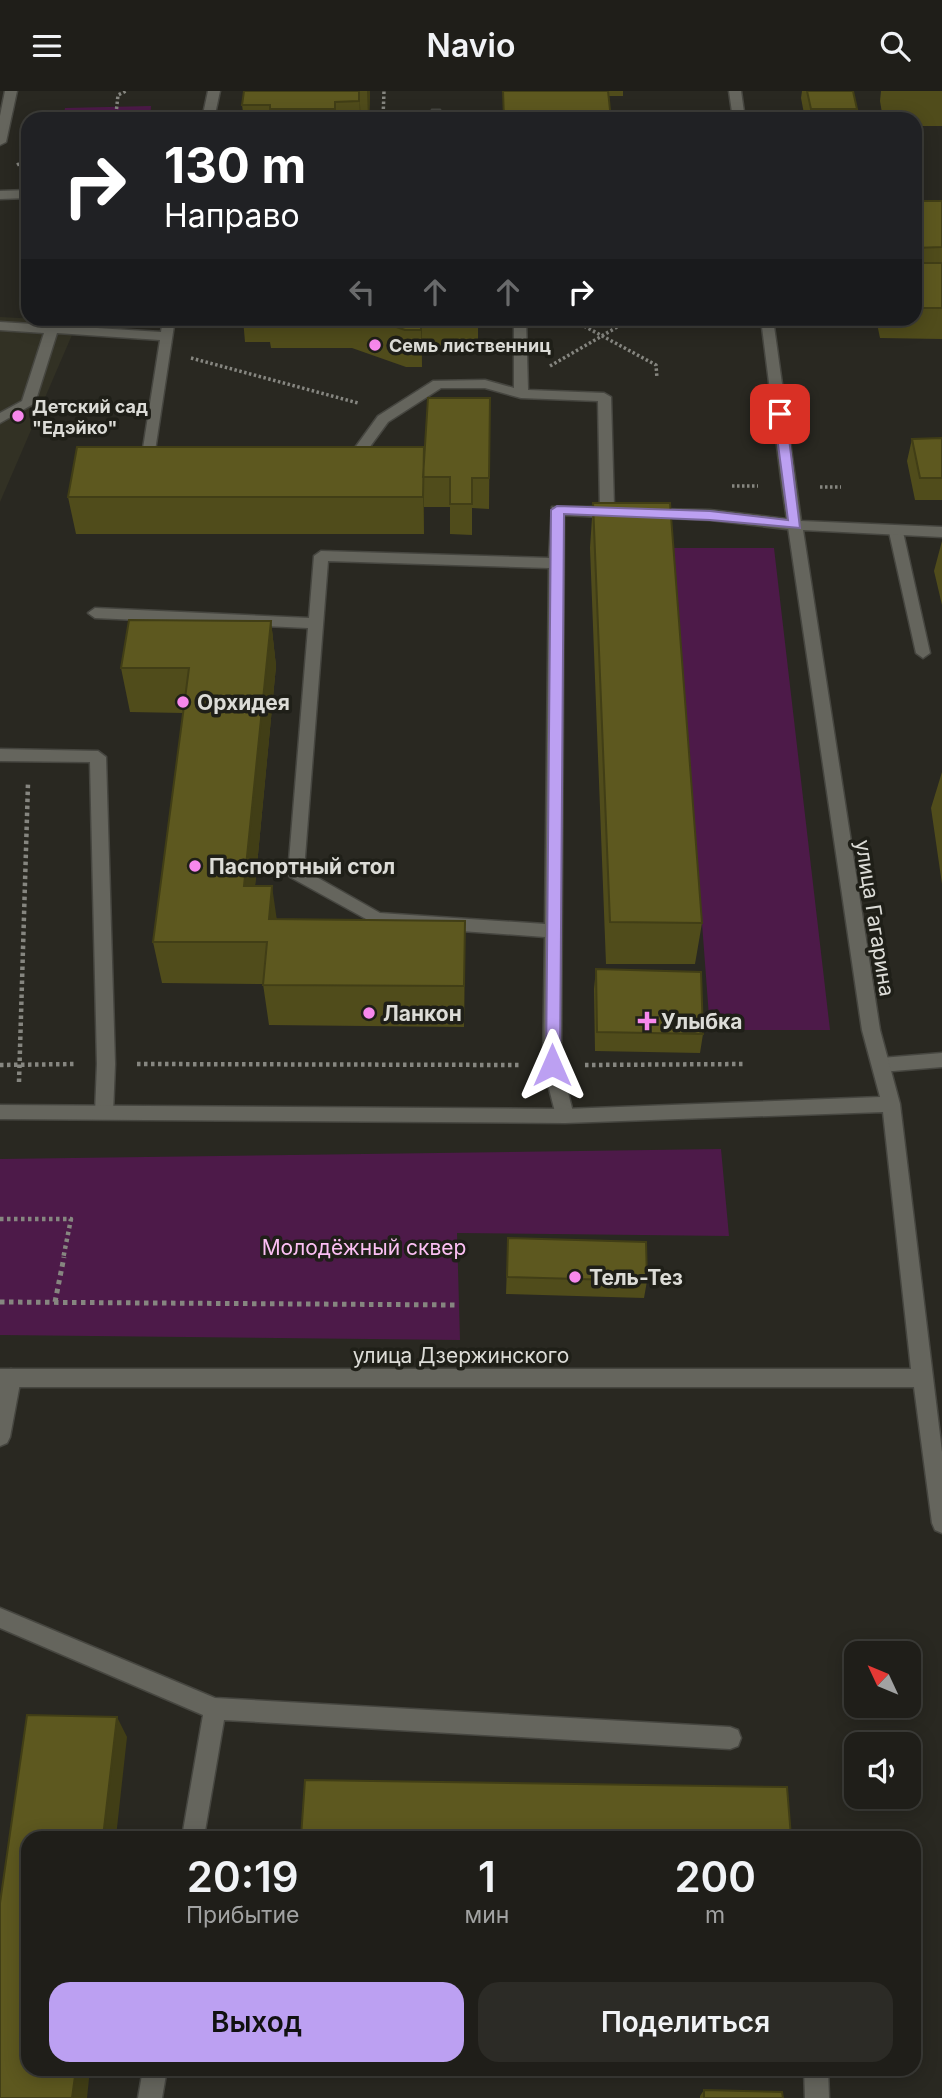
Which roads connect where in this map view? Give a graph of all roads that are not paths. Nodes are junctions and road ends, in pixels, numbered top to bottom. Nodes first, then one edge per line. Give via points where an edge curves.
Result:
1 (11, 91) edge
2 (214, 91) edge
3 (735, 91) edge
4 (210, 112) edge
5 (738, 112) edge
6 (0, 142) edge
7 (21, 194) edge
8 (0, 195) edge
9 (0, 326) edge
10 (167, 326) edge
11 (520, 326) edge
12 (768, 326) edge
13 (52, 328) junction
14 (165, 336) junction
15 (521, 388) junction
16 (0, 419) edge
17 (326, 460) edge
18 (148, 461) edge
19 (607, 512) junction
20 (795, 525) junction
21 (942, 531) edge
22 (896, 532) junction
23 (556, 563) junction
24 (95, 613) dead end
25 (315, 623) junction
26 (923, 653) dead end
27 (0, 755) edge
28 (552, 931) junction
29 (942, 1060) edge
30 (880, 1065) junction
31 (891, 1104) junction
32 (0, 1112) edge
33 (104, 1113) junction
34 (565, 1116) junction
35 (6, 1378) edge
36 (922, 1378) junction
37 (0, 1437) edge
38 (942, 1523) edge
39 (0, 1618) edge
40 (215, 1709) junction
41 (730, 1738) dead end
42 (194, 1831) edge
43 (154, 2076) edge
44 (816, 2076) edge
45 (150, 2098) edge
46 (817, 2098) edge

1 - 6 street
2 - 4 street
3 - 5 street
7 - 8 street
9 - 13 street
10 - 14 street
11 - 15 street
12 - 20 street, улица Гагарина
13 - 14 street
13 - 16 street via 28,403
14 - 18 street
15 - 17 street via 438,384 383,419 353,460
15 - 19 street via 604,397
19 - 20 street via 710,515
19 - 23 street via 557,510
20 - 22 street
20 - 30 street, улица Гагарина
21 - 22 street
22 - 26 street
23 - 25 street via 321,556
23 - 28 street
24 - 25 street
25 - 28 street via 296,873 377,919
27 - 33 street via 98,757
28 - 34 street via 552,1065
29 - 30 street
30 - 31 street, улица Гагарина
31 - 34 street
31 - 36 street, улица Гагарина
32 - 33 street
33 - 34 street
35 - 36 street, улица Дзержинского
35 - 37 street
36 - 38 street, улица Гагарина
39 - 40 street
40 - 41 street
40 - 42 street
43 - 45 street
44 - 46 street

